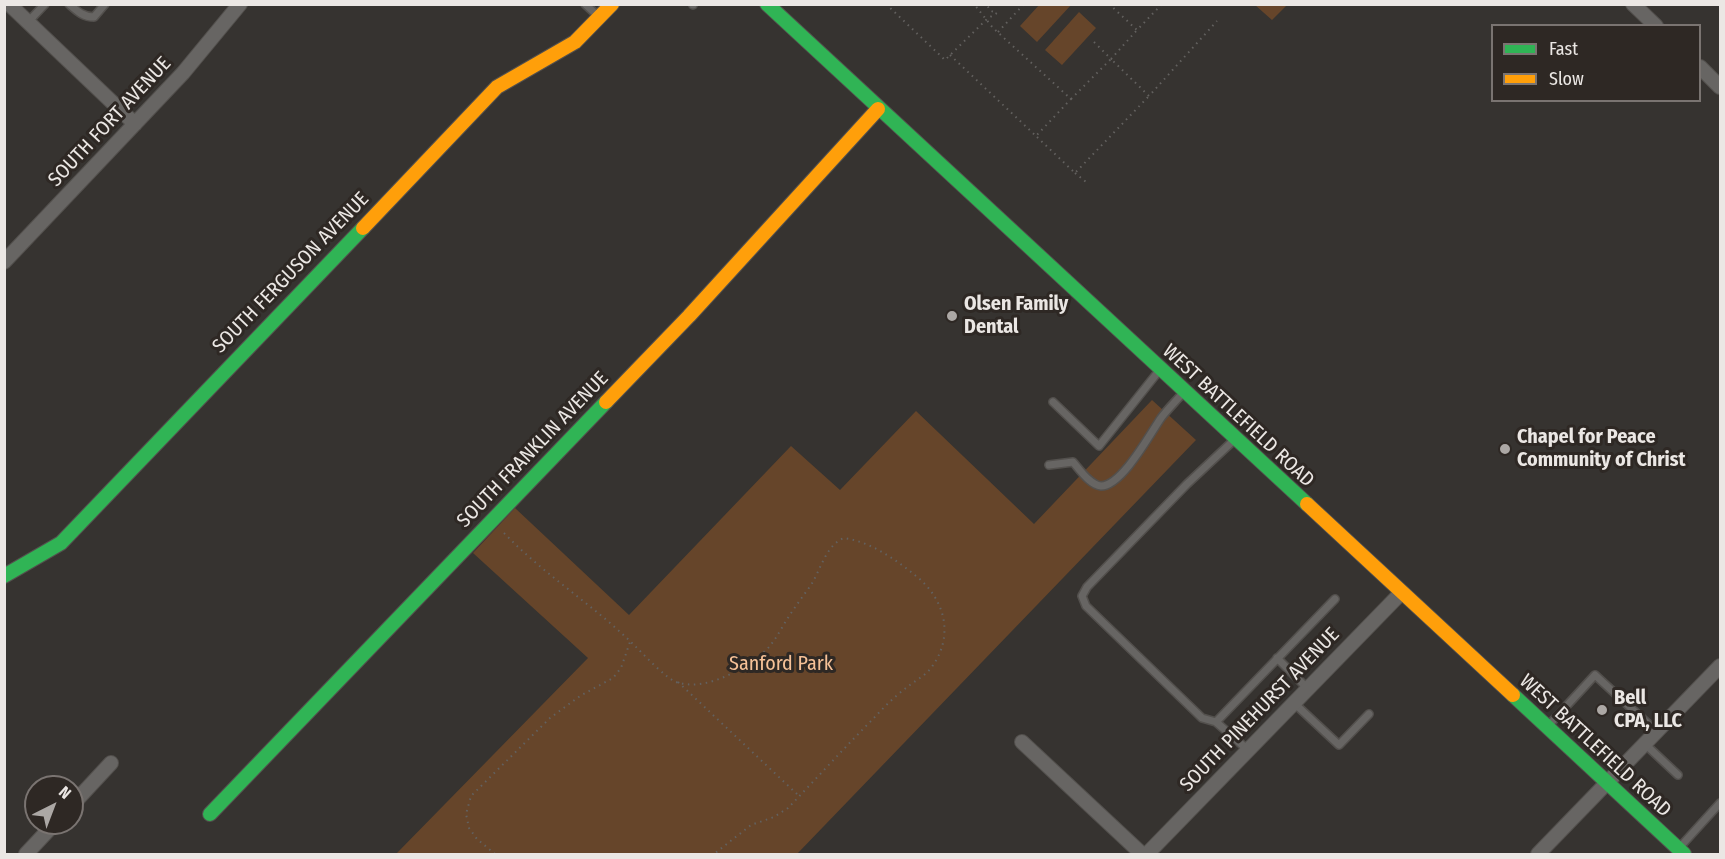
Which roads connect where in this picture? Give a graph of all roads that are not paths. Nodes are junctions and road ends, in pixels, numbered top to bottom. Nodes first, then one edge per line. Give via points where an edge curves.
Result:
1 (9, 4) edge
2 (45, 4) edge
3 (69, 4) edge
4 (105, 4) edge
5 (240, 4) edge
6 (585, 4) edge
7 (612, 4) edge
8 (767, 4) edge
9 (1634, 4) edge
10 (600, 17) junction
11 (27, 22) junction
12 (1654, 24) edge
13 (1701, 68) edge
14 (1720, 87) edge
15 (878, 109) junction
16 (135, 124) junction
17 (4, 262) edge
18 (1160, 370) junction
19 (1183, 392) junction
20 (1053, 402) dead end
21 (1235, 440) junction
22 (1049, 465) dead end
23 (4, 576) edge
24 (1401, 593) junction
25 (1335, 599) dead end
26 (1277, 658) junction
27 (1720, 666) edge
28 (1308, 689) junction
29 (1294, 703) junction
30 (1368, 714) dead end
31 (1216, 723) junction
32 (1547, 728) junction
33 (1657, 732) junction
34 (1022, 742) dead end
35 (1645, 744) junction
36 (1248, 750) junction
37 (111, 763) dead end
38 (1678, 776) dead end
39 (1607, 783) junction
40 (84, 792) edge
41 (1720, 802) edge
42 (210, 814) dead end
43 (44, 835) edge
44 (1681, 852) edge
45 (26, 855) edge
46 (1145, 855) edge
47 (1538, 855) edge

1 - 11 street
2 - 11 lane
3 - 4 lane via 80,14 94,17
5 - 16 street, SOUTH FORT AVENUE
6 - 10 lane
7 - 10 street, SOUTH FERGUSON AVENUE
8 - 15 street, WEST BATTLEFIELD ROAD
9 - 12 street
10 - 23 street, SOUTH FERGUSON AVENUE via 575,42 497,87 61,543
11 - 16 street
13 - 14 street
15 - 18 street, WEST BATTLEFIELD ROAD
15 - 42 street, SOUTH FRANKLIN AVENUE via 689,316
16 - 17 street, SOUTH FORT AVENUE
18 - 19 street, WEST BATTLEFIELD ROAD
18 - 20 lane via 1099,446
19 - 21 street, WEST BATTLEFIELD ROAD
19 - 22 lane via 1112,482 1103,486 1093,483 1073,462
21 - 24 street, WEST BATTLEFIELD ROAD
21 - 31 lane via 1172,499 1082,596 1086,606 1202,718
24 - 28 street, SOUTH PINEHURST AVENUE
24 - 32 street, WEST BATTLEFIELD ROAD
25 - 26 lane
26 - 28 lane
26 - 31 lane
27 - 33 street
28 - 29 street, SOUTH PINEHURST AVENUE
29 - 30 lane via 1338,745
29 - 36 street, SOUTH PINEHURST AVENUE
31 - 36 lane
32 - 33 lane via 1595,675
32 - 39 street, WEST BATTLEFIELD ROAD
33 - 35 street
34 - 46 street
35 - 38 lane
35 - 39 street
36 - 46 street, SOUTH PINEHURST AVENUE
37 - 40 street
39 - 44 street, WEST BATTLEFIELD ROAD
39 - 47 street
41 - 44 lane
43 - 45 street

